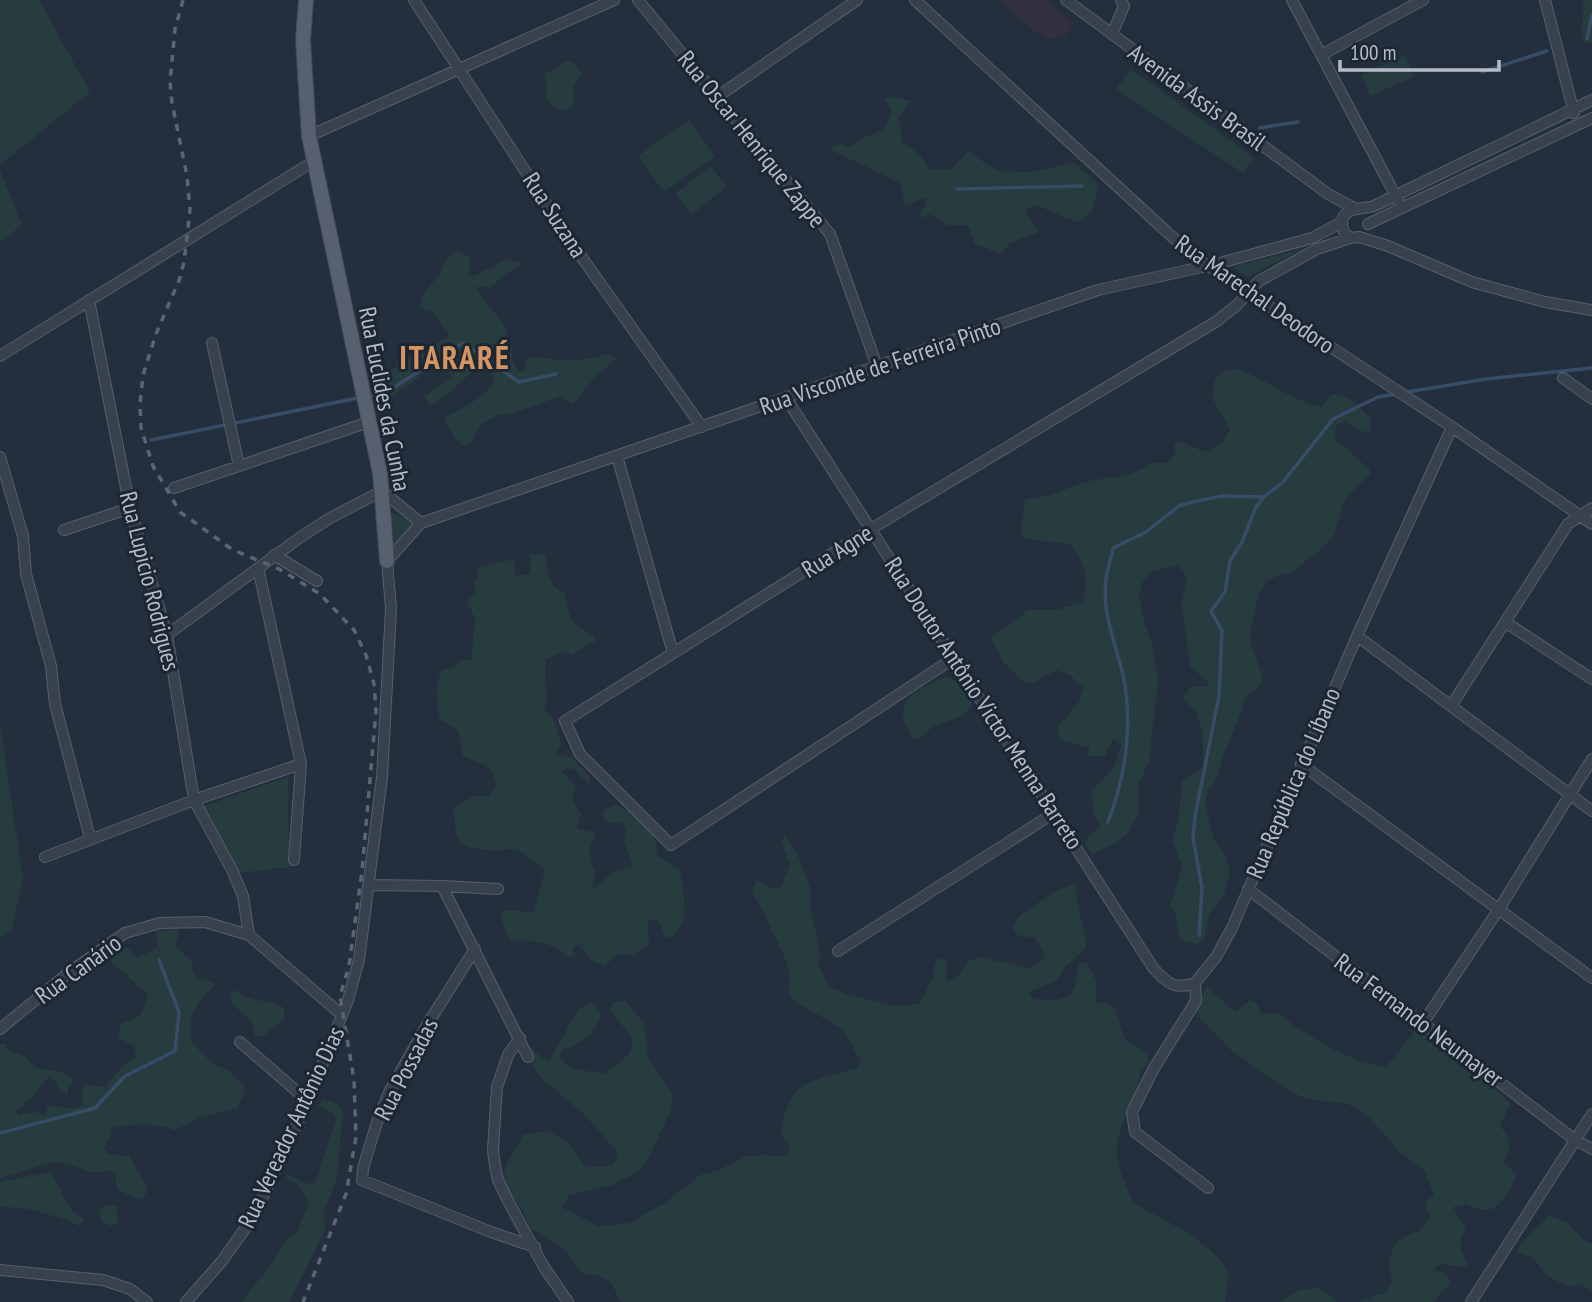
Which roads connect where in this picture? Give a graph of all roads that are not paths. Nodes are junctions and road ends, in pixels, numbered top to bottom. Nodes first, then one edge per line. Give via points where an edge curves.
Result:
1 (306, 0) edge
2 (414, 0) edge
3 (614, 0) edge
4 (638, 0) edge
5 (857, 0) edge
6 (915, 0) edge
7 (1066, 0) edge
8 (1121, 0) edge
9 (1292, 0) edge
10 (1423, 0) edge
11 (1545, 0) edge
12 (1112, 34) junction
13 (1321, 55) junction
14 (459, 69) junction
15 (717, 97) junction
16 (1592, 100) edge
17 (1573, 109) junction
18 (1592, 118) edge
19 (1578, 125) junction
20 (309, 136) junction
21 (314, 161) junction
22 (1328, 194) junction
23 (1396, 195) junction
24 (1358, 209) junction
25 (1403, 209) junction
26 (1342, 220) junction
27 (1368, 226) junction
28 (1354, 237) junction
29 (1388, 246) junction
30 (1207, 266) junction
31 (1248, 293) junction
32 (89, 300) junction
33 (1592, 310) edge
34 (212, 343) dead end
35 (0, 356) edge
36 (877, 366) junction
37 (1563, 378) dead end
38 (786, 398) junction
39 (1592, 399) edge
40 (369, 422) junction
41 (702, 426) junction
42 (1452, 427) junction
43 (617, 456) junction
44 (0, 457) edge
45 (239, 466) junction
46 (174, 488) dead end
47 (382, 491) junction
48 (130, 508) junction
49 (1592, 508) edge
50 (1580, 516) junction
51 (422, 523) junction
52 (1592, 524) edge
53 (872, 529) junction
54 (64, 530) dead end
55 (274, 555) junction
56 (387, 561) junction
57 (258, 568) junction
58 (317, 581) dead end
59 (1505, 622) junction
60 (167, 635) junction
61 (1357, 636) junction
62 (673, 653) junction
63 (954, 658) junction
64 (1592, 679) edge
65 (1451, 706) junction
66 (1592, 759) edge
67 (301, 764) junction
68 (1301, 764) junction
69 (1570, 795) junction
70 (194, 800) junction
71 (1592, 811) edge
72 (1054, 813) junction
73 (90, 838) junction
74 (45, 857) dead end
75 (294, 860) dead end
76 (370, 885) junction
77 (442, 886) junction
78 (498, 889) dead end
79 (1248, 889) junction
80 (1499, 909) junction
81 (249, 935) junction
82 (475, 949) junction
83 (838, 951) dead end
84 (1592, 978) edge
85 (1195, 983) junction
86 (342, 1015) junction
87 (1423, 1023) junction
88 (0, 1029) edge
89 (520, 1038) junction
90 (240, 1042) dead end
91 (528, 1057) dead end
92 (308, 1101) junction
93 (1592, 1114) edge
94 (1575, 1140) junction
95 (1592, 1149) edge
96 (1208, 1188) dead end
97 (535, 1247) junction
98 (0, 1270) edge
99 (148, 1302) edge
100 (186, 1302) edge
101 (568, 1302) edge
102 (1471, 1302) edge

1 - 20 main road, Rua Euclides da Cunha via 303,40
2 - 14 street, Rua Suzana
3 - 14 street
4 - 15 street, Rua Oscar Henrique Zappe
5 - 15 street
6 - 30 street, Rua Marechal Deodoro
7 - 12 street, Avenida Assis Brasil
8 - 12 street via 1124,6
9 - 13 street
10 - 13 street
11 - 17 street
12 - 22 street, Avenida Assis Brasil
13 - 23 street
14 - 20 street
14 - 41 street, Rua Suzana via 578,252
15 - 36 street, Rua Oscar Henrique Zappe via 830,234
16 - 17 street
17 - 19 street
17 - 23 street
18 - 19 street
19 - 25 street
20 - 21 main road, Rua Euclides da Cunha
21 - 32 street
21 - 40 main road, Rua Euclides da Cunha
22 - 24 street, Avenida Assis Brasil
22 - 26 street, Avenida Assis Brasil
23 - 24 street
23 - 25 street
24 - 26 street via 1350,210
24 - 27 street
25 - 27 street
26 - 28 street via 1342,230
26 - 30 street, Rua Visconde de Ferreira Pinto via 1312,238
27 - 28 street
27 - 29 street
28 - 29 street
28 - 31 street via 1317,249 1259,281
29 - 33 street via 1472,282 1545,303
30 - 31 street, Rua Marechal Deodoro
30 - 36 street, Rua Visconde de Ferreira Pinto via 1098,290
31 - 42 street, Rua Marechal Deodoro
31 - 53 street, Rua Agne via 1217,321
32 - 35 street
32 - 48 street, Rua Lupicio Rodrigues
34 - 45 street
36 - 38 street, Rua Visconde de Ferreira Pinto
37 - 39 street
38 - 41 street, Rua Visconde de Ferreira Pinto
38 - 53 street, Rua Doutor Antônio Victor Menna Barreto
40 - 45 street
40 - 47 main road, Rua Euclides da Cunha
41 - 43 street, Rua Visconde de Ferreira Pinto
42 - 50 street, Rua Marechal Deodoro
42 - 61 street, Rua República do Líbano
43 - 51 street, Rua Visconde de Ferreira Pinto
43 - 62 street
44 - 73 street via 23,536 26,574
45 - 46 street
47 - 51 street
47 - 55 street
47 - 56 main road, Rua Euclides da Cunha
48 - 54 street
48 - 60 street, Rua Lupicio Rodrigues
49 - 50 street
50 - 52 street, Rua Marechal Deodoro
50 - 59 street via 1568,524
51 - 56 street, Rua Visconde de Ferreira Pinto
53 - 62 street, Rua Agne
53 - 63 street, Rua Doutor Antônio Victor Menna Barreto
55 - 57 street
55 - 58 street
56 - 76 street, Rua Euclides da Cunha via 391,608 384,754
57 - 60 street
57 - 67 street
59 - 64 street
59 - 65 street
60 - 70 street, Rua Lupicio Rodrigues
61 - 65 street
61 - 68 street, Rua República do Líbano
62 - 63 street, Rua Agne via 565,720 580,754 671,845
63 - 72 street, Rua Doutor Antônio Victor Menna Barreto
65 - 69 street
66 - 69 street
67 - 70 street
67 - 75 street
68 - 79 street, Rua República do Líbano
68 - 80 street
69 - 71 street
69 - 80 street
70 - 73 street
70 - 81 street, Rua Lupicio Rodrigues via 243,896
72 - 83 street
72 - 85 street, Rua Doutor Antônio Victor Menna Barreto via 1154,969 1182,988
73 - 74 street
76 - 77 street
76 - 86 street, Rua Euclides da Cunha via 359,960
77 - 78 street
77 - 82 street
79 - 85 street, Rua República do Líbano via 1216,957
79 - 87 street, Rua Fernando Neumayer
80 - 84 street
80 - 87 street
81 - 86 street, Rua Canário
81 - 88 street, Rua Canário via 205,922 160,923 125,933
82 - 89 street
82 - 97 street, Rua Possadas via 390,1090 377,1119 362,1180
85 - 96 street, Rua República do Líbano via 1196,1002 1132,1112 1135,1132
86 - 92 street, Rua Vereador Antônio Dias
87 - 94 street, Rua Fernando Neumayer
89 - 91 street
89 - 97 street via 499,1075 493,1150 498,1181
90 - 92 street
92 - 100 street, Rua Vereador Antônio Dias via 254,1216
93 - 94 street
94 - 95 street, Rua Fernando Neumayer
94 - 102 street
97 - 101 street
98 - 99 street via 103,1280 130,1289

